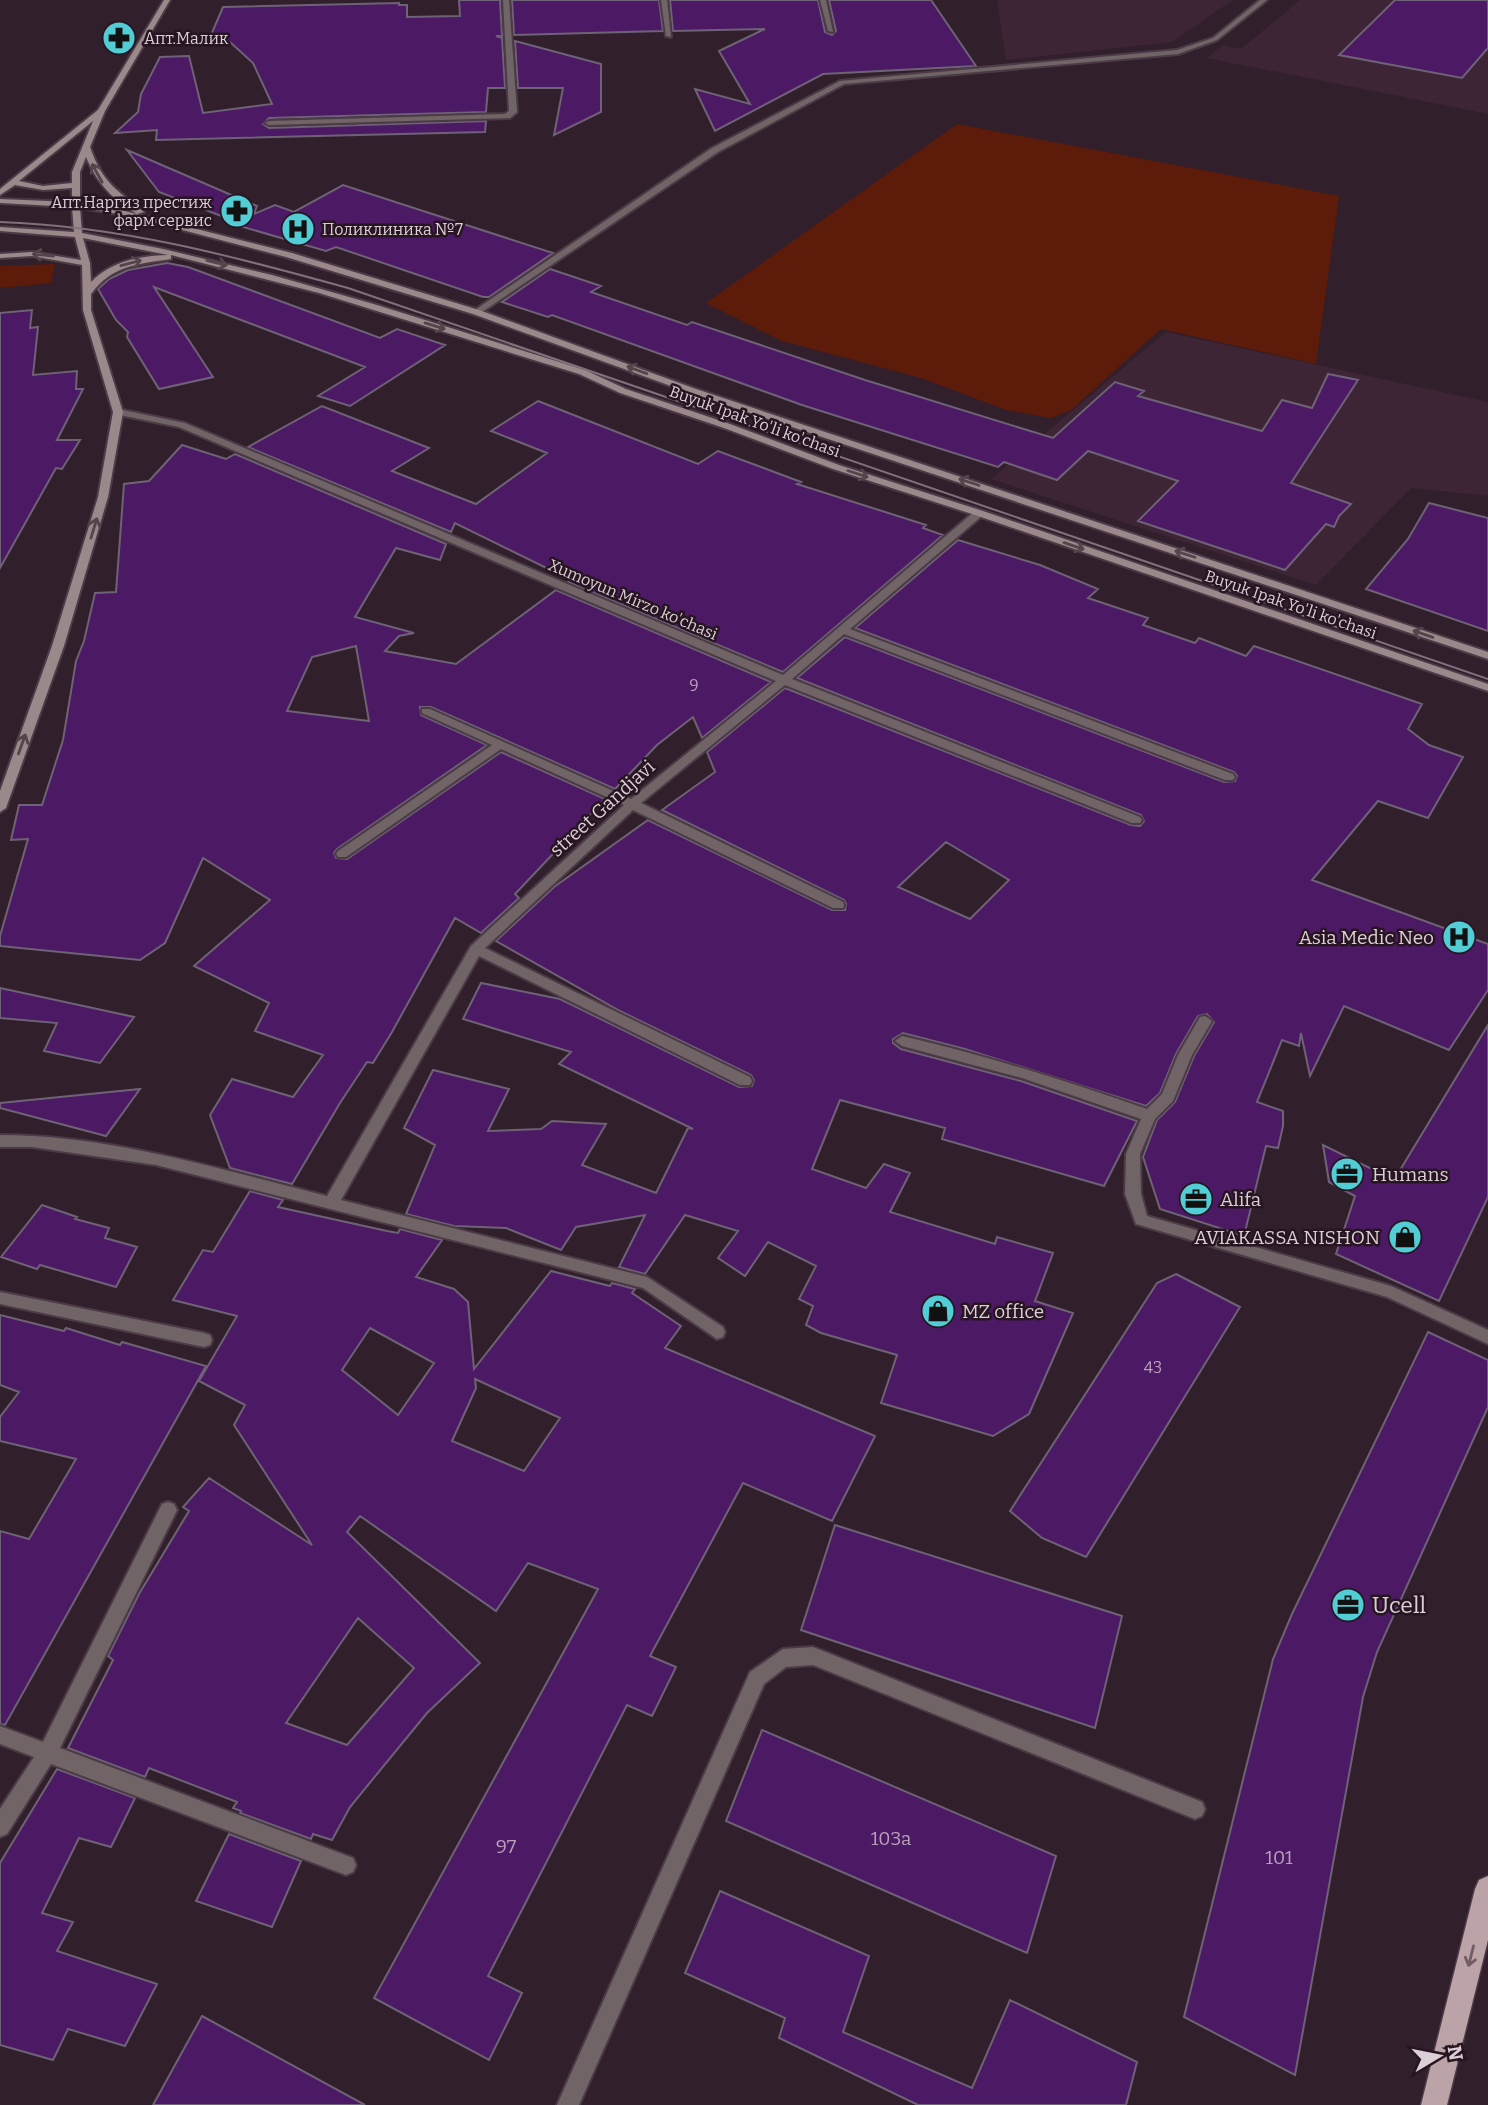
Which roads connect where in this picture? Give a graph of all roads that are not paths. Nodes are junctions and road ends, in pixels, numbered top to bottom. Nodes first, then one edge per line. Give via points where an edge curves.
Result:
1 (167, 0) edge
2 (506, 0) edge
3 (664, 0) edge
4 (823, 0) edge
5 (1265, 0) edge
6 (831, 31) dead end
7 (669, 36) dead end
8 (101, 111) junction
9 (269, 122) dead end
10 (86, 146) junction
11 (46, 154) junction
12 (0, 180) edge
13 (12, 182) junction
14 (75, 185) junction
15 (0, 193) edge
16 (0, 201) edge
17 (76, 204) junction
18 (156, 221) junction
19 (0, 229) edge
20 (78, 233) junction
21 (0, 256) edge
22 (185, 256) junction
23 (86, 263) junction
24 (87, 293) junction
25 (476, 312) junction
26 (118, 412) junction
27 (979, 513) junction
28 (842, 630) junction
29 (1488, 656) edge
30 (784, 680) junction
31 (1488, 688) edge
32 (426, 711) dead end
33 (501, 744) junction
34 (1229, 777) dead end
35 (632, 804) junction
36 (0, 808) edge
37 (1136, 820) dead end
38 (342, 854) dead end
39 (838, 905) dead end
40 (476, 949) junction
41 (1205, 1021) dead end
42 (902, 1041) dead end
43 (745, 1081) dead end
44 (1149, 1116) junction
45 (0, 1141) edge
46 (332, 1202) junction
47 (0, 1298) edge
48 (717, 1332) dead end
49 (1488, 1337) edge
50 (204, 1340) dead end
51 (168, 1510) dead end
52 (0, 1735) edge
53 (48, 1752) junction
54 (1195, 1809) dead end
55 (0, 1827) edge
56 (346, 1865) dead end
57 (1488, 1889) edge
58 (568, 2105) edge
59 (1434, 2105) edge

1 - 8 main road
2 - 9 street via 513,112 507,116
3 - 7 street
4 - 6 street
5 - 25 street via 1215,39 1178,52 842,82 715,150
8 - 10 main road
8 - 11 main road
10 - 14 main road
18 -> 10 main road via 113,195 92,167
11 - 12 main road
11 - 13 main road
13 - 14 main road via 43,188
13 - 15 main road
14 - 17 main road
16 - 17 main road, Buyuk Ipak Yo'li ko'chasi
17 - 18 main road, Buyuk Ipak Yo'li ko'chasi
17 - 20 main road
18 - 25 main road, Buyuk Ipak Yo'li ko'chasi via 289,255
19 - 20 main road, Buyuk Ipak Yo'li ko'chasi
20 - 22 main road, Buyuk Ipak Yo'li ko'chasi
20 - 23 main road
23 -> 21 main road via 40,254
24 -> 22 main road via 105,271 144,260
22 -> 27 main road, Buyuk Ipak Yo'li ko'chasi via 308,287 582,372 836,467
23 - 24 main road
24 - 26 main road via 91,331
29 -> 25 main road, Buyuk Ipak Yo'li ko'chasi via 694,390
26 - 30 street, Xumoyun Mirzo ko'chasi via 182,425
36 -> 26 main road via 58,646 103,497
27 - 28 street, street Gandjavi
27 -> 31 main road, Buyuk Ipak Yo'li ko'chasi
28 - 30 street, street Gandjavi
28 - 34 street
30 - 35 street, street Gandjavi
30 - 37 street, Xumoyun Mirzo ko'chasi
32 - 33 street
33 - 35 street
33 - 38 street
35 - 39 street
35 - 40 street, street Gandjavi
40 - 43 street
40 - 46 street, street Gandjavi
41 - 44 street via 1168,1097
42 - 44 street via 1038,1076
44 - 49 street via 1133,1154 1133,1194 1141,1220 1391,1292
45 - 46 street via 32,1141 156,1160
46 - 48 street via 647,1283
47 - 50 street
51 - 53 street
52 - 53 street
53 - 55 street
53 - 56 street
54 - 58 street via 813,1656 783,1658 757,1678
57 -> 59 main road

